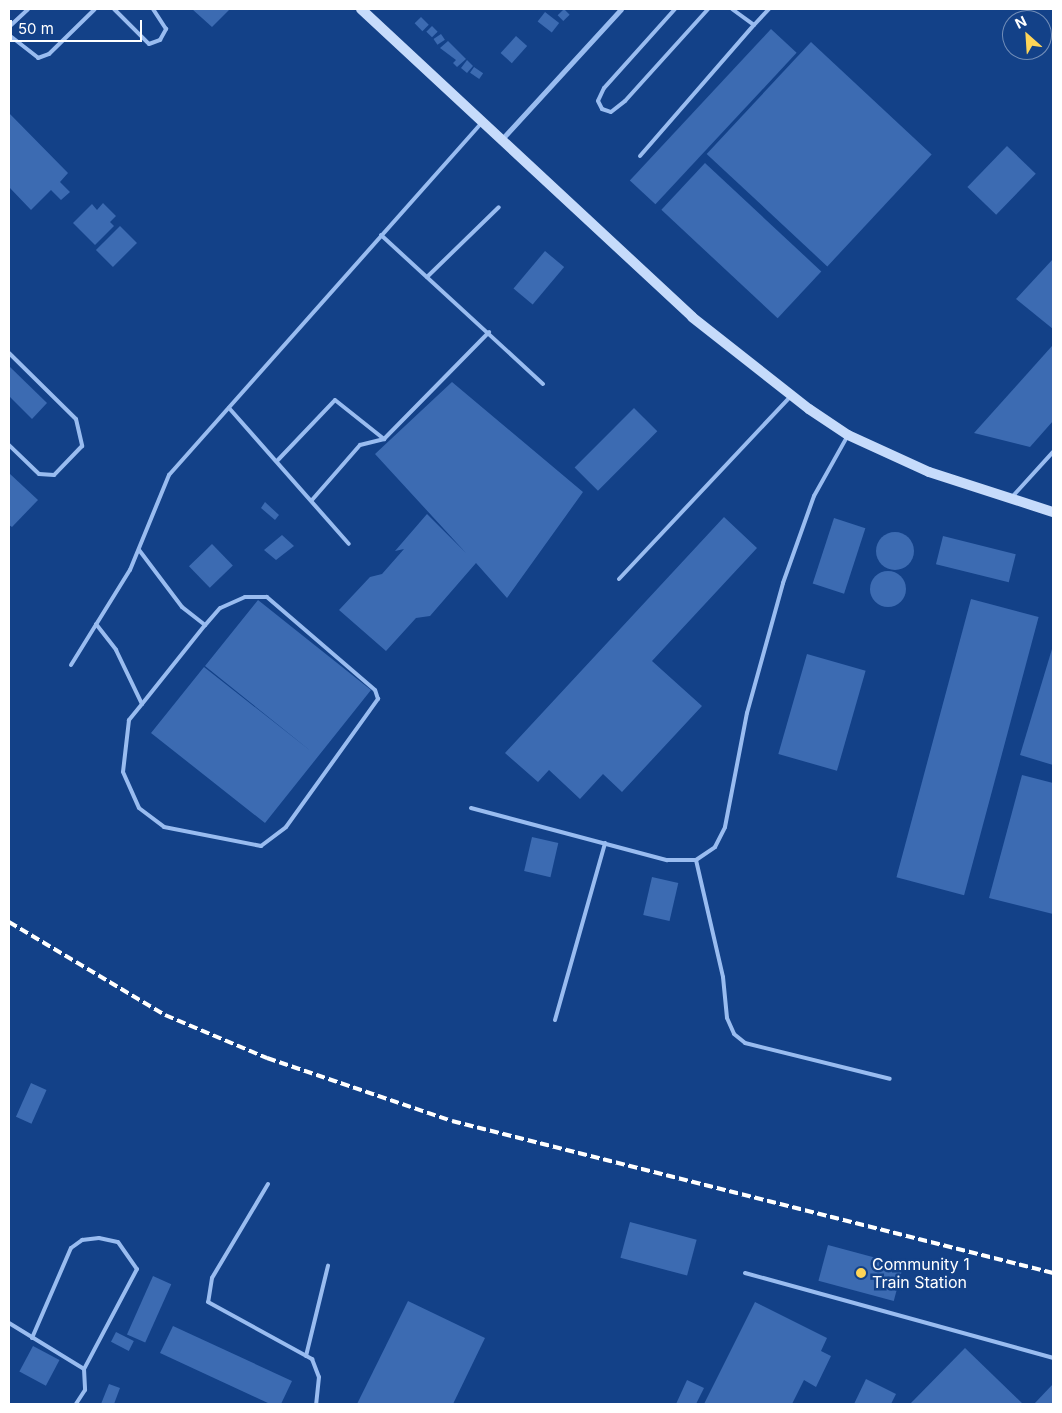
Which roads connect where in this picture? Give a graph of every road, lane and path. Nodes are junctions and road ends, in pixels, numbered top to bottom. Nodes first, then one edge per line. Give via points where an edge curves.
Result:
1 (28, 9) edge
2 (95, 9) edge
3 (114, 9) edge
4 (153, 9) edge
5 (361, 9) edge
6 (621, 9) edge
7 (674, 9) edge
8 (708, 9) edge
9 (732, 9) edge
10 (770, 9) edge
11 (754, 25) junction
12 (9, 27) edge
13 (9, 35) edge
14 (483, 121) junction
15 (502, 139) junction
16 (640, 156) dead end
17 (499, 207) dead end
18 (381, 236) junction
19 (426, 277) junction
20 (489, 332) junction
21 (9, 353) edge
22 (543, 384) dead end
23 (791, 396) junction
24 (229, 408) junction
25 (848, 435) junction
26 (384, 439) junction
27 (9, 445) edge
28 (1053, 452) edge
29 (277, 462) junction
30 (312, 500) junction
31 (1009, 500) junction
32 (1053, 512) edge
33 (349, 544) dead end
34 (139, 550) junction
35 (618, 579) dead end
36 (96, 624) junction
37 (205, 625) junction
38 (71, 665) dead end
39 (142, 704) junction
40 (471, 808) dead end
41 (605, 843) junction
42 (696, 860) junction
43 (555, 1020) dead end
44 (890, 1079) dead end
45 (268, 1184) dead end
46 (328, 1266) dead end
47 (745, 1274) dead end
48 (9, 1323) edge
49 (32, 1338) junction
50 (306, 1356) junction
51 (1053, 1358) edge
52 (84, 1370) junction
53 (76, 1404) edge
54 (316, 1404) edge

1 - 12 lane
2 - 13 lane via 49,54 38,58
3 - 4 lane via 149,44 160,40 166,29
5 - 14 street
6 - 15 street
7 - 8 lane via 604,88 598,101 602,108 611,112 625,101
9 - 11 lane
10 - 11 lane
11 - 16 lane
14 - 15 street
14 - 18 lane
15 - 23 street via 692,317
17 - 19 lane
18 - 19 lane
18 - 24 lane
19 - 20 lane
20 - 22 lane
20 - 26 lane
21 - 27 lane via 76,419 82,446 54,475 38,474
23 - 25 street
23 - 35 lane
24 - 29 lane
24 - 34 lane via 169,476
25 - 31 street via 929,472
25 - 42 lane via 814,496 783,583 747,713 725,827 715,847
26 - 29 lane via 335,400
26 - 30 lane via 360,445
28 - 31 lane
29 - 30 lane
30 - 33 lane
31 - 32 street
34 - 36 lane
34 - 37 lane via 182,607
36 - 38 lane
36 - 39 lane via 116,650
37 - 39 lane
37 - 39 lane via 220,608 245,597 268,598 374,690 378,699 286,828 261,846 250,845 164,827 139,808 123,772 129,720
40 - 41 lane
41 - 42 lane via 667,860
41 - 43 lane
42 - 44 lane via 723,977 727,1018 734,1034 745,1043
45 - 50 lane via 212,1278 208,1302
46 - 50 lane
47 - 51 lane
48 - 49 lane
49 - 52 lane
49 - 52 lane via 71,1248 90,1239 118,1242 136,1270
50 - 54 lane via 319,1377
52 - 53 lane via 85,1390

